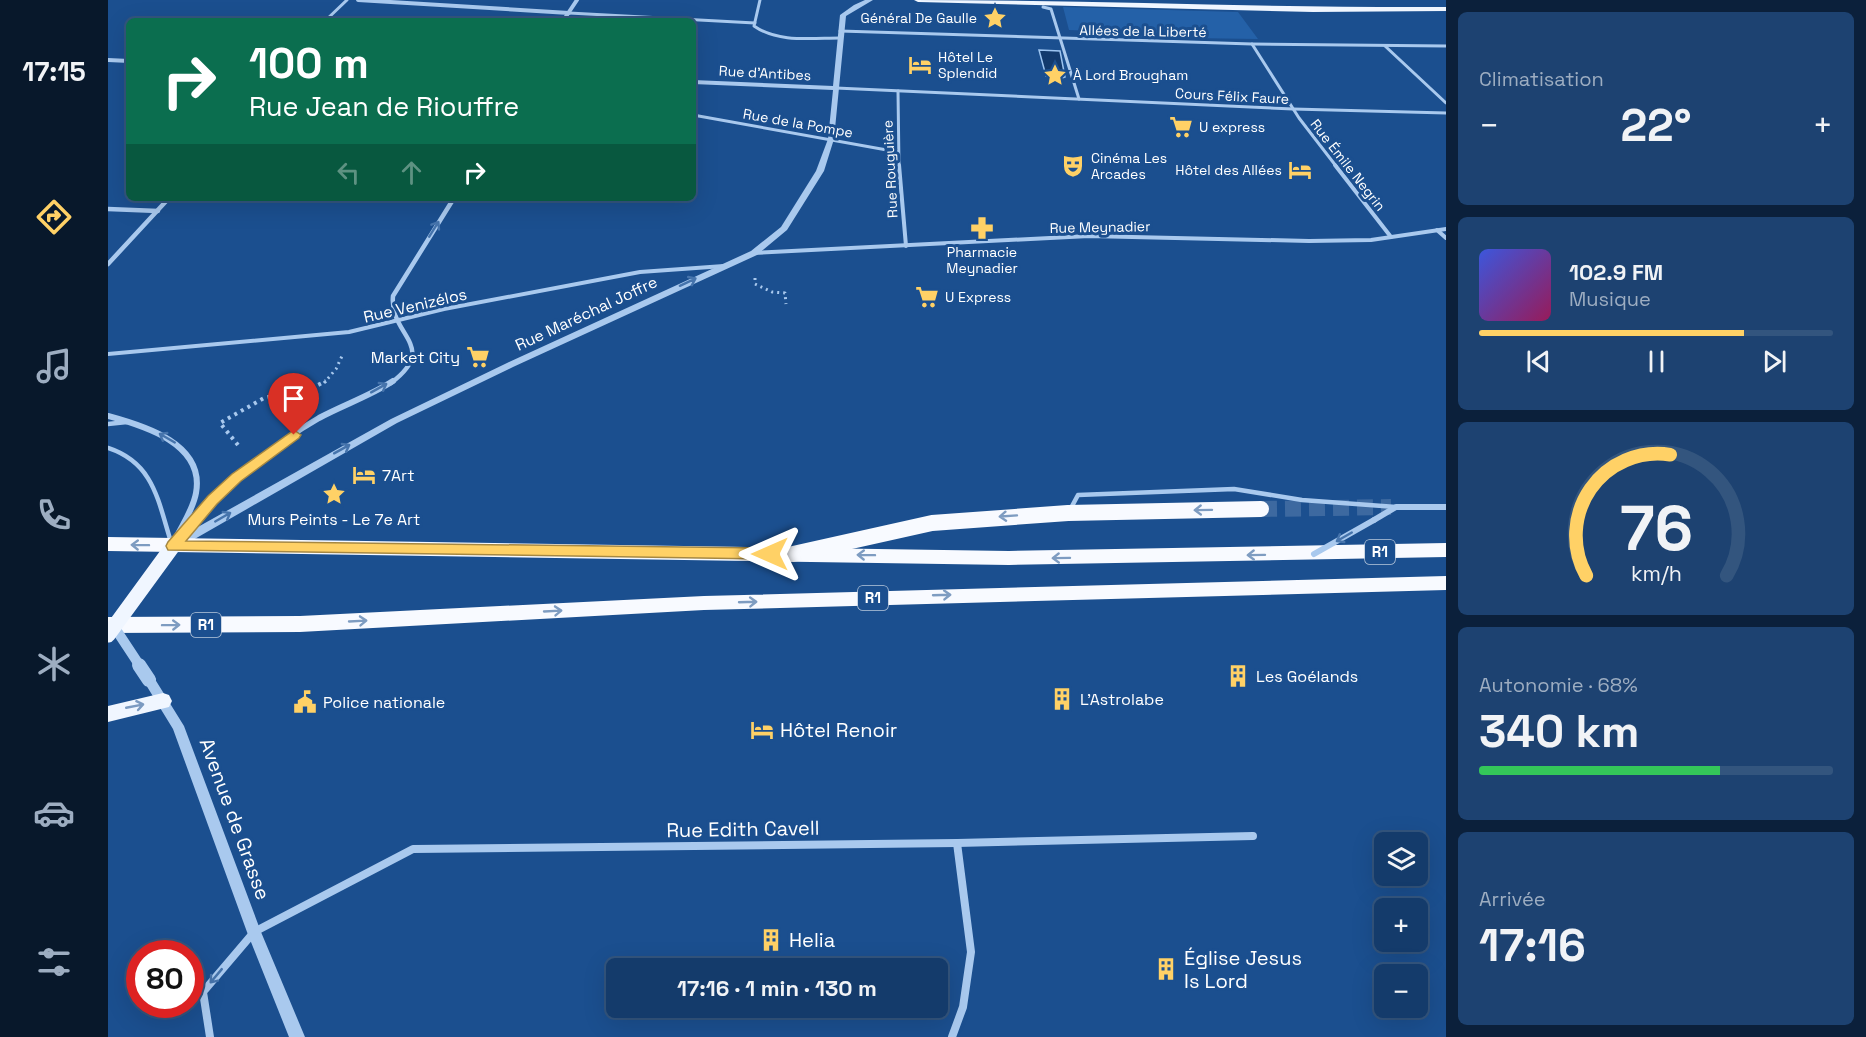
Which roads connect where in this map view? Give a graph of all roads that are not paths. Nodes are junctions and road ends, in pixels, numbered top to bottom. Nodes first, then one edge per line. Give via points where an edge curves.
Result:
1 (347, 0) edge
2 (358, 0) edge
3 (577, 0) edge
4 (760, 0) edge
5 (870, 0) edge
6 (918, 0) edge
7 (1043, 8) dead end
8 (1446, 9) edge
9 (569, 13) junction
10 (328, 18) edge
11 (565, 18) edge
12 (662, 18) edge
13 (696, 20) edge
14 (755, 23) junction
15 (840, 34) junction
16 (1061, 39) junction
17 (1252, 44) junction
18 (1384, 46) junction
19 (1446, 46) edge
20 (108, 60) edge
21 (126, 61) edge
22 (696, 82) edge
23 (836, 88) junction
24 (898, 91) junction
25 (1079, 99) junction
26 (1446, 103) edge
27 (1293, 109) junction
28 (1446, 113) edge
29 (696, 116) edge
30 (831, 139) junction
31 (898, 152) junction
32 (167, 201) edge
33 (452, 201) edge
34 (108, 208) edge
35 (158, 211) junction
36 (1437, 230) junction
37 (1446, 230) edge
38 (1391, 237) junction
39 (1446, 238) edge
40 (906, 246) junction
41 (754, 253) junction
42 (108, 264) edge
43 (725, 266) junction
44 (396, 321) junction
45 (108, 354) edge
46 (108, 416) edge
47 (133, 422) junction
48 (108, 424) edge
49 (108, 448) edge
50 (1396, 507) junction
51 (1446, 507) edge
52 (1261, 509) tunnel mouth
53 (1068, 513) junction
54 (108, 544) edge
55 (173, 546) junction
56 (1446, 550) edge
57 (793, 554) junction
58 (1314, 554) junction
59 (1446, 583) edge
60 (109, 629) edge
61 (163, 701) junction
62 (108, 714) edge
63 (1253, 836) dead end
64 (957, 843) junction
65 (254, 932) junction
66 (210, 1037) edge
67 (297, 1037) edge
68 (952, 1037) edge

1 - 10 street
2 - 9 street
3 - 9 street
4 - 14 street
5 - 15 street, Rue Maréchal Joffre via 843,15
6 - 8 main road via 1313,10
7 - 16 street via 1051,9
9 - 11 street
9 - 12 street
13 - 14 street
14 - 15 street, Allées de la Liberté via 756,29 768,34
15 - 16 street, Allées de la Liberté
15 - 23 street, Rue Maréchal Joffre
16 - 17 street, Allées de la Liberté
16 - 25 street
17 - 18 street, Allées de la Liberté
17 - 27 street, Rue Émile Negrin
18 - 19 street, Allées de la Liberté
18 - 26 street
20 - 21 street
22 - 23 street, Rue d'Antibes
23 - 24 street, Cours Félix Faure
23 - 30 street, Rue Maréchal Joffre
24 - 25 street, Cours Félix Faure
24 - 31 street, Rue Rouguière
25 - 27 street, Cours Félix Faure
27 - 28 street, Cours Félix Faure
27 - 38 street, Rue Émile Negrin
29 - 30 street, Rue de la Pompe
30 - 31 street, Rue de la Pompe
30 - 41 street, Rue Maréchal Joffre via 820,171 784,228
31 - 40 street, Rue Rouguière
32 - 35 street
44 -> 33 street via 391,313 393,297
34 - 35 street
35 - 42 street
36 - 37 street, Rue Meynadier
36 - 38 street, Rue Meynadier
36 - 39 street
38 - 40 street, Rue Meynadier via 1309,241 1089,236
40 - 41 street, Rue Meynadier
41 - 43 street, Rue Maréchal Joffre
43 - 44 street, Rue Venizélos via 640,272
55 -> 43 street, Rue Maréchal Joffre via 394,421
44 - 45 street, Rue Venizélos via 349,332
55 -> 44 street via 212,500 257,461 313,422 399,376 409,366 413,343
46 - 47 street
47 - 48 lane
55 -> 47 street via 196,493 198,478 180,446
49 - 55 lane via 136,461 152,482
50 - 51 street
50 - 53 lane via 1302,500 1234,489 1078,495
50 -> 58 street, bridge
52 -> 53 highway, bridge
53 -> 57 highway, bridge via 932,523
55 -> 54 highway, R1
55 - 57 highway, R1
55 - 60 main road, bridge
56 - 58 highway, R1
58 -> 57 highway, R1 via 1009,558
60 -> 59 highway, R1 via 300,624 728,603
60 - 61 street, Avenue de Grasse, bridge
62 -> 61 main road
61 - 65 street, Avenue de Grasse via 178,726
63 - 64 street, Rue Edith Cavell
64 - 65 street, Rue Edith Cavell via 413,849
64 - 68 street via 971,952 963,1007
65 -> 66 street via 203,992
65 - 67 street, Avenue de Grasse

